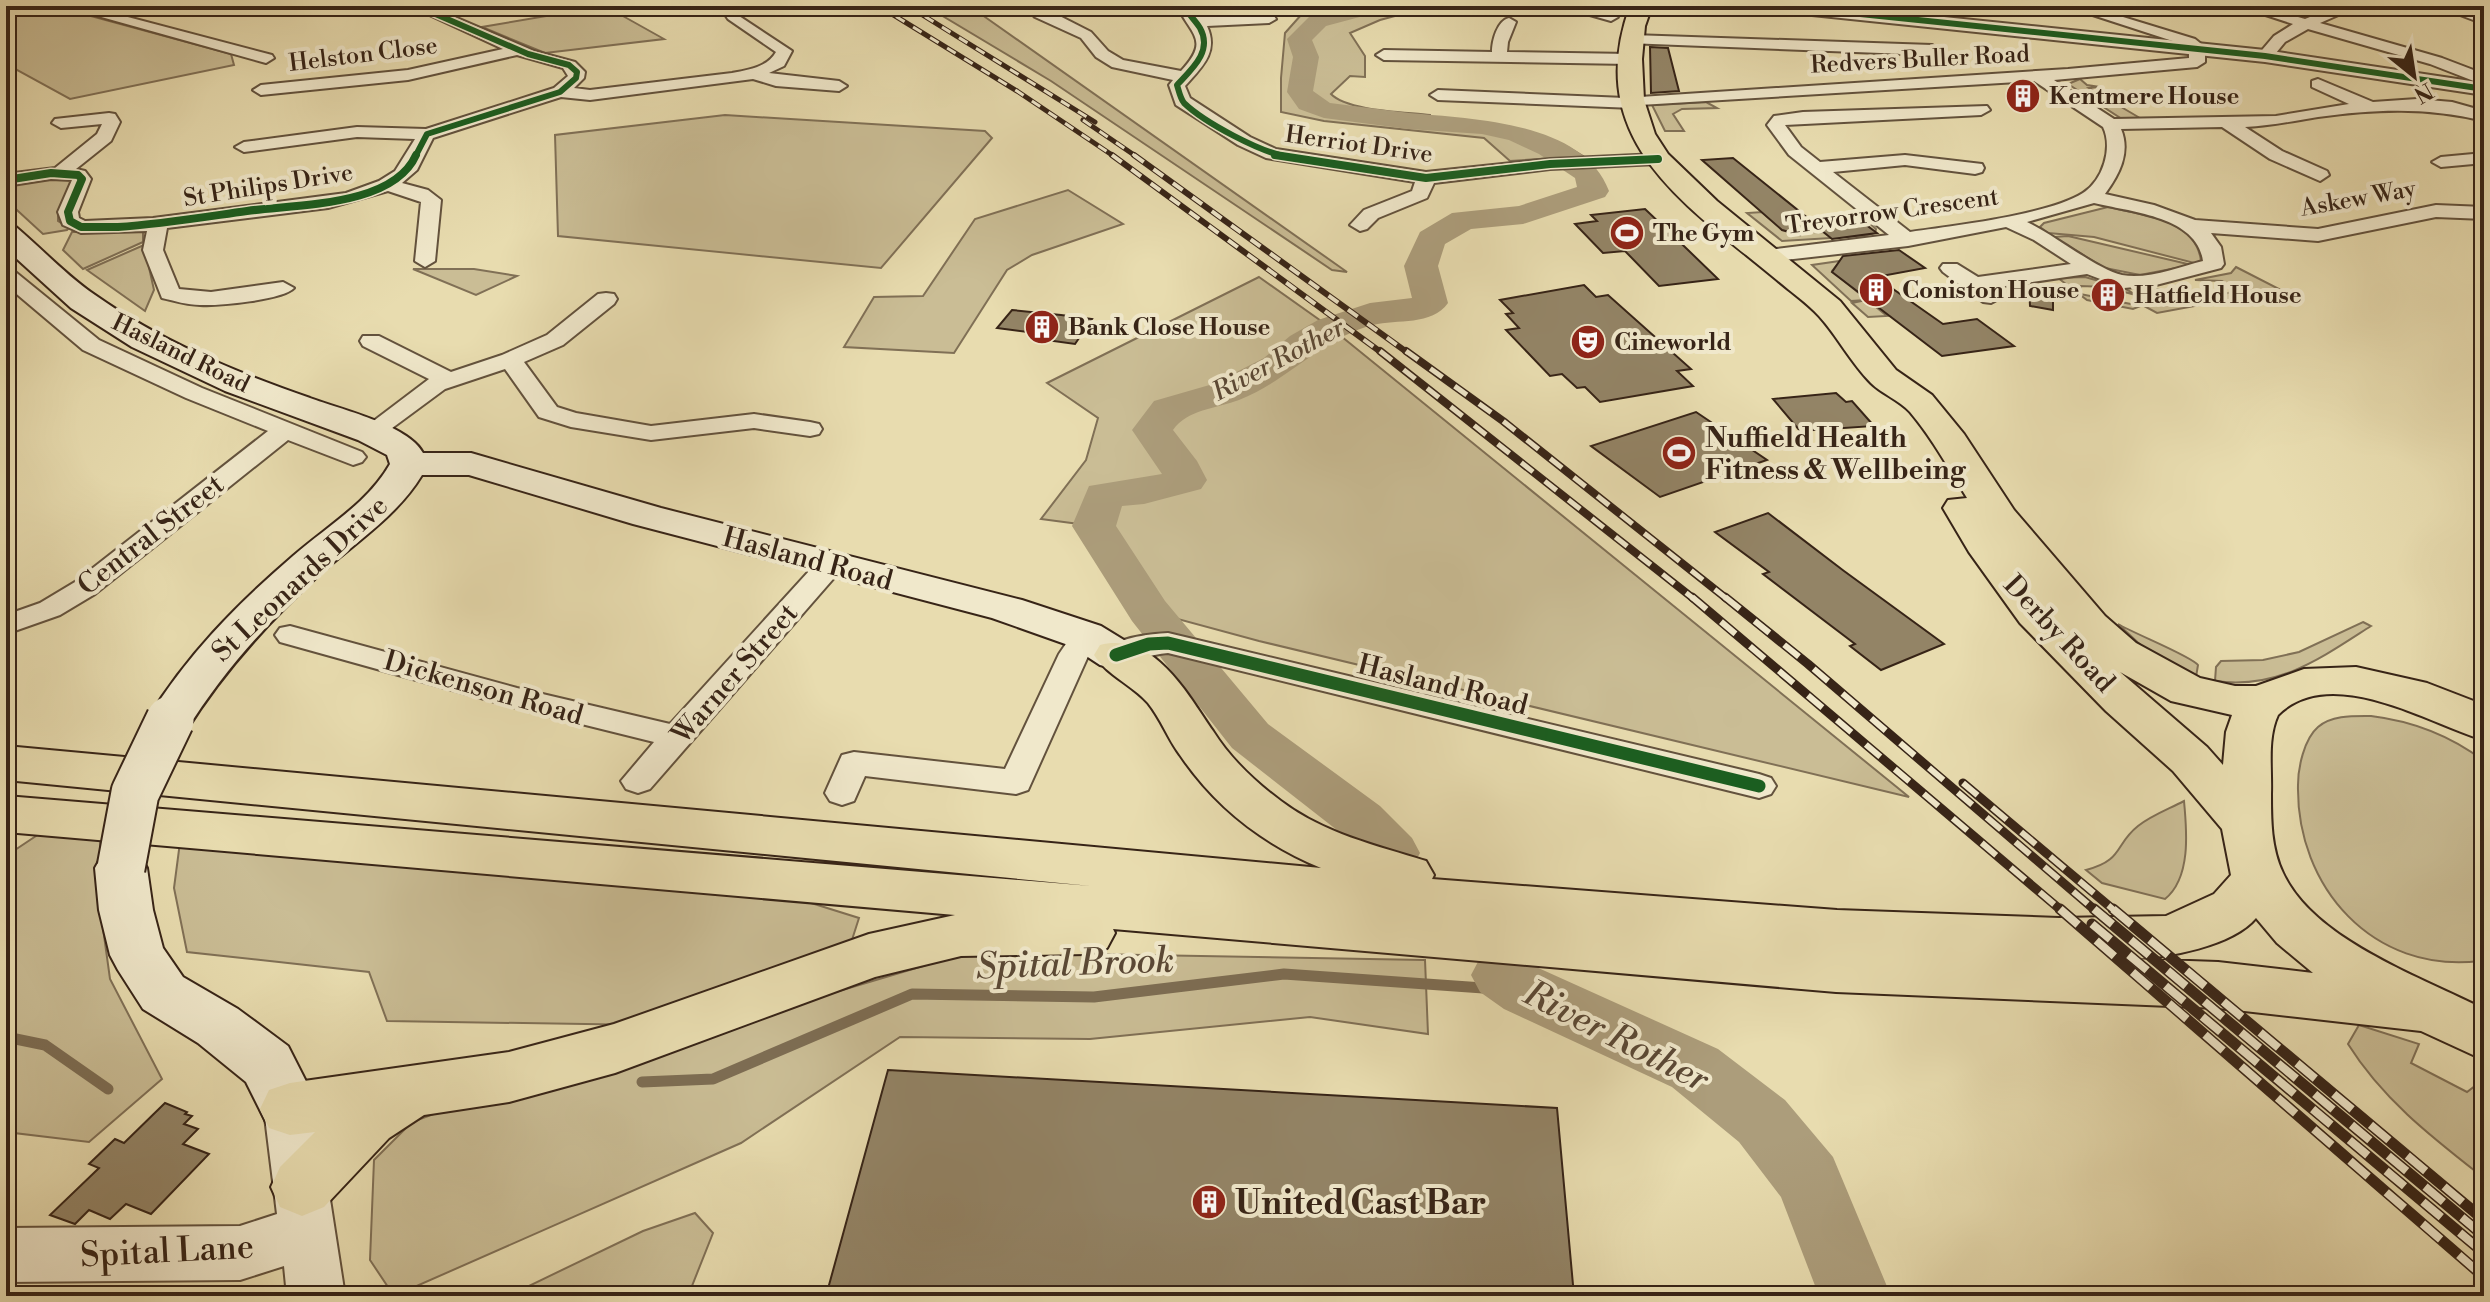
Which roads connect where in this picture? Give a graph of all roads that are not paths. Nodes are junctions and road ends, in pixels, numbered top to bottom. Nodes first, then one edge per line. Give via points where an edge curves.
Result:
1 (69, 6) edge
2 (1031, 6) edge
3 (1184, 6) edge
4 (1565, 6) edge
5 (1783, 6) edge
6 (2072, 6) edge
7 (2245, 6) edge
8 (2352, 6) edge
9 (2443, 6) edge
10 (426, 7) edge
11 (1611, 17) dead end
12 (1269, 19) dead end
13 (2484, 20) edge
14 (1924, 21) junction
15 (736, 22) dead end
16 (1196, 22) junction
17 (1509, 22) dead end
18 (2308, 23) junction
19 (1634, 31) edge
20 (518, 50) junction
21 (1932, 50) junction
22 (2198, 50) junction
23 (1384, 55) dead end
24 (2265, 56) junction
25 (254, 57) dead end
26 (1499, 57) junction
27 (754, 74) junction
28 (2037, 76) junction
29 (1184, 77) junction
30 (2484, 80) edge
31 (1940, 82) junction
32 (831, 84) dead end
33 (2318, 84) dead end
34 (2484, 89) edge
35 (261, 90) dead end
36 (560, 92) junction
37 (1438, 95) dead end
38 (1632, 102) junction
39 (2369, 107) junction
40 (1967, 114) dead end
41 (2484, 116) edge
42 (2232, 117) junction
43 (61, 123) dead end
44 (2111, 124) junction
45 (427, 134) junction
46 (244, 147) dead end
47 (2484, 158) edge
48 (1658, 159) junction
49 (2442, 162) dead end
50 (1816, 168) junction
51 (1975, 168) dead end
52 (61, 172) junction
53 (2320, 175) dead end
54 (1426, 178) junction
55 (6, 180) edge
56 (387, 185) junction
57 (2091, 196) junction
58 (2484, 213) edge
59 (1363, 217) dead end
60 (2008, 221) junction
61 (158, 223) junction
62 (2193, 226) junction
63 (6, 233) edge
64 (1908, 240) junction
65 (1768, 256) junction
66 (425, 261) dead end
67 (40, 266) junction
68 (1950, 268) dead end
69 (2089, 268) junction
70 (6, 274) edge
71 (270, 287) dead end
72 (608, 298) dead end
73 (372, 348) dead end
74 (510, 360) junction
75 (1884, 377) junction
76 (448, 379) junction
77 (308, 428) junction
78 (810, 429) dead end
79 (362, 445) junction
80 (409, 464) junction
81 (830, 565) junction
82 (6, 625) edge
83 (290, 635) dead end
84 (1117, 645) junction
85 (2264, 701) junction
86 (2484, 724) edge
87 (678, 737) junction
88 (6, 763) edge
89 (638, 781) dead end
90 (1759, 786) dead end
91 (842, 793) dead end
92 (6, 814) edge
93 (2245, 823) junction
94 (2258, 879) junction
95 (1485, 904) junction
96 (1355, 929) junction
97 (2460, 1019) edge
98 (417, 1090) junction
99 (290, 1109) junction
100 (304, 1208) junction
101 (6, 1255) edge
102 (316, 1296) edge

1 - 25 street
2 - 29 street via 1086,35 1118,64
3 - 16 street
4 - 11 street
5 - 14 street
6 - 22 street via 2176,37
7 - 18 street
8 - 18 street
9 - 13 street
10 - 20 street
12 - 16 street
14 - 21 street
14 - 22 street
15 - 27 street via 784,51 778,63
16 - 29 street via 1205,46 1201,60
17 - 26 street
18 - 24 street
18 - 30 street
19 - 21 street
19 - 26 street
19 - 38 highway, Derby Road
20 - 35 street, Helston Close via 419,73
20 - 36 street via 577,72 571,86
21 - 31 street
22 - 24 street
22 - 28 street, Redvers Buller Road via 2197,62 2187,65
23 - 26 street
24 - 34 street
27 - 32 street via 776,81
27 - 36 street via 590,95
28 - 31 street, Redvers Buller Road
28 - 44 street
29 - 54 street, Herriot Drive via 1177,85 1182,101 1257,148
31 - 38 street, Redvers Buller Road
33 - 39 street
36 - 45 street
37 - 38 street, Redvers Buller Road
38 - 48 highway, Derby Road via 1642,134
39 - 41 street via 2434,104
39 - 42 street via 2257,122
40 - 50 street via 1780,120 1776,125 1786,140
42 - 44 street
42 - 53 street via 2280,164
43 - 52 street via 100,117 111,122 105,137
44 - 57 street via 2115,159
45 - 46 street via 357,132
45 - 56 street, St Philips Drive via 411,168
47 - 49 street
48 - 54 street, Herriot Drive
48 - 65 highway, Derby Road
50 - 51 street via 1905,160
50 - 64 street
52 - 55 street
52 - 61 street, St Philips Drive via 82,179 68,212 70,221 100,228
54 - 59 street via 1420,194
56 - 61 street, St Philips Drive via 347,197
56 - 66 street via 431,200 417,240
57 - 60 street, Trevorrow Crescent
57 - 62 street, Askew Way
58 - 62 street, Askew Way via 2436,211 2318,235
60 - 64 street, Trevorrow Crescent
60 - 69 street
61 - 71 street via 153,250 170,293 204,299
62 - 69 street via 2210,244 2215,259 2211,267 2135,282
63 - 67 main road, Hasland Road
64 - 65 street, Trevorrow Crescent
65 - 75 highway, Derby Road via 1829,308
67 - 70 street
67 - 77 main road, Hasland Road via 82,301 144,340 237,384
68 - 69 street via 1982,291
70 - 77 street, Hasland Road via 91,345 194,393
72 - 74 street via 555,340
73 - 76 street
74 - 76 street
74 - 78 street via 548,412 571,420 651,433 754,421
75 - 85 highway, Derby Road via 1920,402 1999,517 2090,626 2120,653 2187,690 2235,701
75 - 93 highway, Derby Road via 1887,398 2035,614 2190,759
76 - 79 street
77 - 79 main road, Hasland Road
77 - 82 street, Central Street via 85,588 50,609
79 - 80 main road, Hasland Road via 403,449
80 - 81 main road, Hasland Road via 471,464
80 - 99 main road, St Leonards Drive, bridge via 392,492 320,553 190,684 135,793 121,868 137,955 163,993 267,1064
81 - 84 main road, Hasland Road via 1007,609
81 - 87 street, Warner Street
83 - 87 street, Dickenson Road
84 - 90 street, Hasland Road via 1168,643
84 - 91 street via 1074,654 1016,782 854,763
84 - 95 highway via 1160,686 1195,742 1254,809 1290,834 1363,865 1426,879
85 - 86 highway via 2307,682 2349,681 2424,697
85 - 93 highway via 2247,734
87 - 89 street, Warner Street
88 - 95 highway
92 - 96 highway
93 - 94 highway
94 - 95 highway via 2233,909 2167,937 1837,931
94 - 97 highway via 2314,945 2377,986
96 - 97 highway via 1836,970 2218,985
96 - 98 highway via 961,935 869,956 615,1048 509,1077
98 - 99 highway
98 - 100 highway via 368,1119
99 - 100 street, St Leonards Drive
100 - 101 street, Spital Lane via 258,1250 240,1253
100 - 102 street

